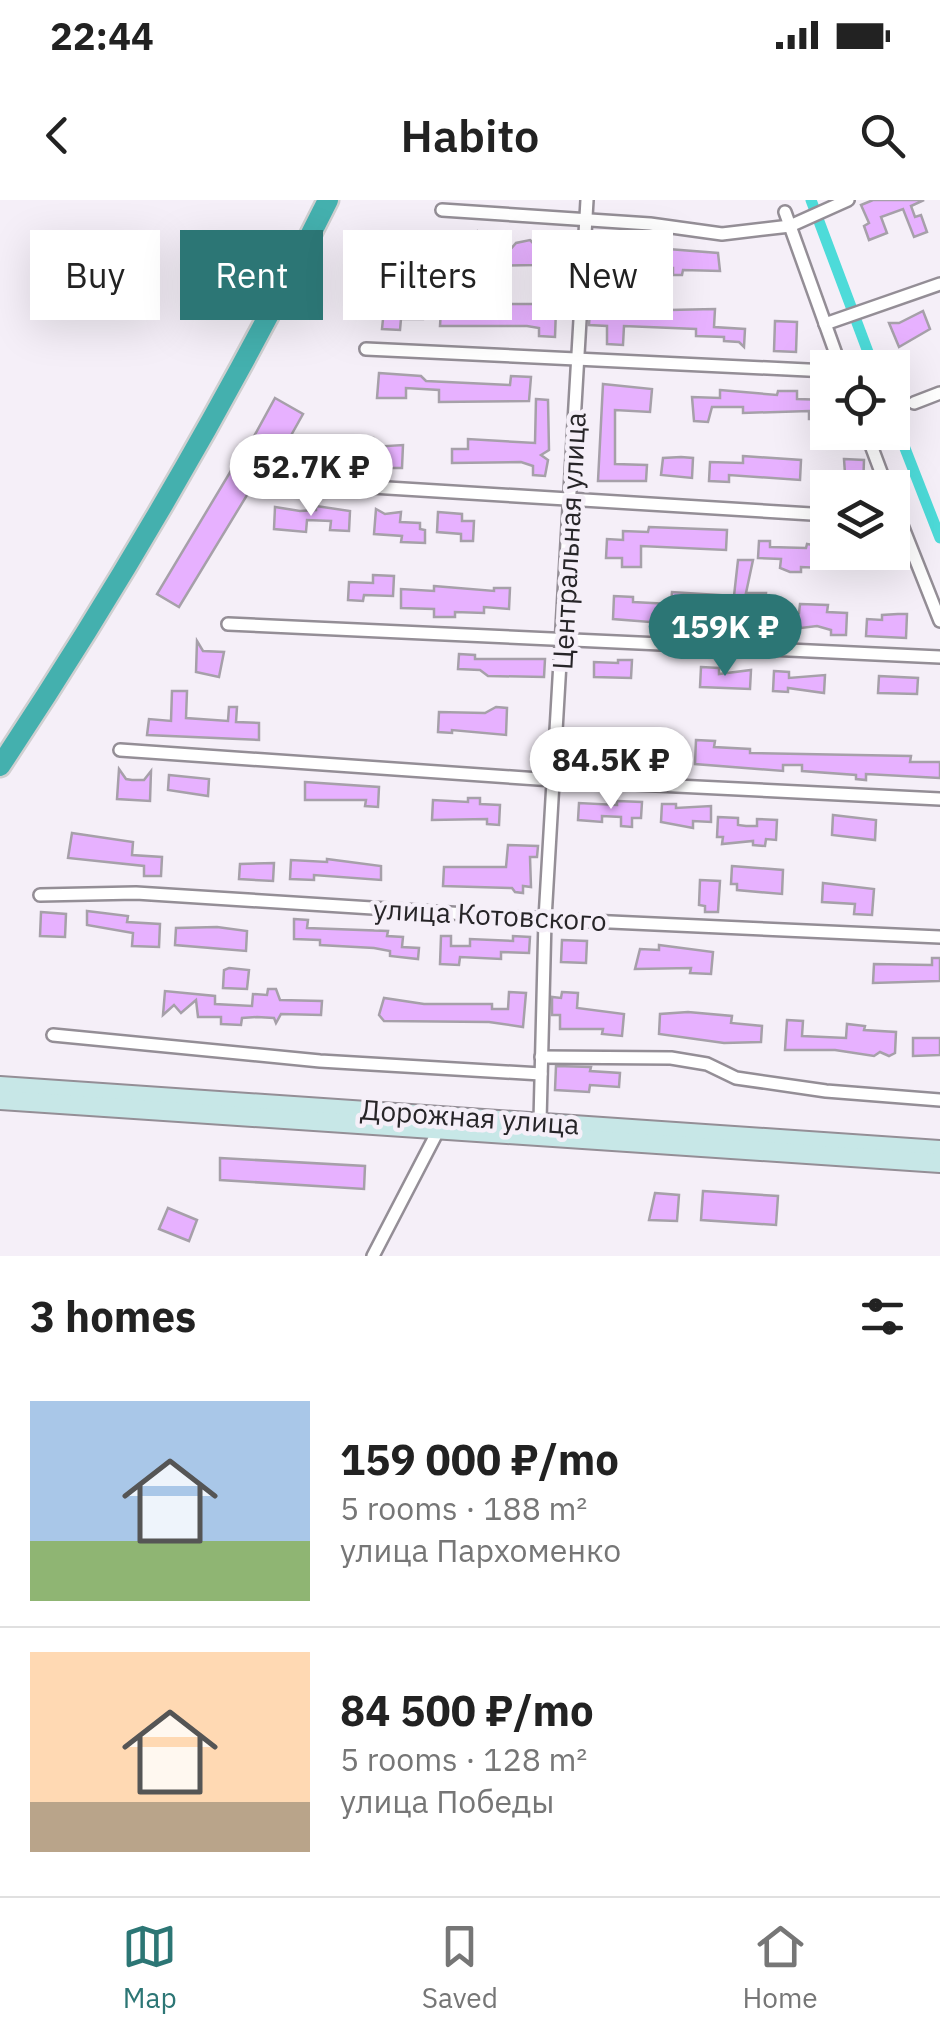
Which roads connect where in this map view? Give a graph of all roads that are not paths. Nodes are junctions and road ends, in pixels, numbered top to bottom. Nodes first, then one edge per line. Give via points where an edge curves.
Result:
1 (320, 200) edge
2 (328, 200) edge
3 (587, 200) edge
4 (848, 200) edge
5 (442, 210) dead end
6 (784, 212) dead end
7 (586, 220) junction
8 (790, 226) junction
9 (940, 284) edge
10 (826, 324) junction
11 (366, 349) dead end
12 (835, 350) edge
13 (580, 361) junction
14 (810, 370) edge
15 (940, 394) edge
16 (914, 403) dead end
17 (290, 482) dead end
18 (571, 500) junction
19 (810, 513) edge
20 (910, 551) edge
21 (940, 621) edge
22 (228, 624) dead end
23 (564, 642) junction
24 (940, 657) edge
25 (120, 750) dead end
26 (0, 754) edge
27 (0, 766) edge
28 (553, 780) junction
29 (940, 798) edge
30 (40, 895) dead end
31 (545, 919) junction
32 (940, 937) edge
33 (54, 1035) dead end
34 (541, 1058) junction
35 (541, 1074) junction
36 (0, 1086) edge
37 (0, 1100) edge
38 (940, 1100) edge
39 (540, 1121) junction
40 (441, 1122) junction
41 (940, 1150) edge
42 (940, 1163) edge
43 (373, 1256) edge

1 - 26 highway via 143,530
2 - 27 highway via 149,534
3 - 7 street, Центральная улица
4 - 8 street
5 - 7 street
6 - 8 street
7 - 8 street via 722,234
7 - 13 street, Центральная улица
8 - 10 street
9 - 10 street
10 - 12 street
11 - 13 street
13 - 14 street
13 - 18 street, Центральная улица
15 - 16 street
17 - 18 street
18 - 19 street
18 - 23 street, Центральная улица
20 - 21 street
22 - 23 street
23 - 24 street
23 - 28 street, Центральная улица
25 - 28 street
28 - 29 street
28 - 31 street, Центральная улица
30 - 31 street, улица Котовского via 136,893
31 - 32 street, улица Котовского
31 - 34 street, Центральная улица
33 - 35 street
34 - 35 street, Центральная улица
34 - 38 street via 670,1058 708,1064 736,1078
35 - 39 street, Центральная улица
36 - 40 main road, Дорожная улица
37 - 40 main road, Дорожная улица
39 - 40 main road, Дорожная улица
39 - 41 main road, Дорожная улица
40 - 42 main road, Дорожная улица
40 - 43 street

